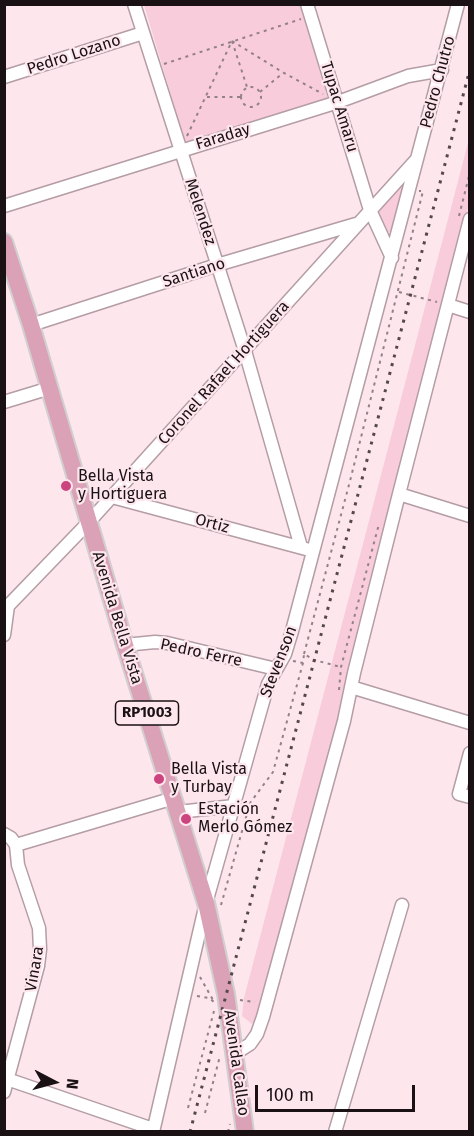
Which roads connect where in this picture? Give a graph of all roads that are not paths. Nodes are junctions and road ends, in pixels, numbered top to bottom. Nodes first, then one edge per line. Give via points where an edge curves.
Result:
1 (134, 4) edge
2 (458, 4) edge
3 (308, 10) edge
4 (143, 33) junction
5 (442, 70) junction
6 (4, 77) edge
7 (338, 102) junction
8 (181, 150) junction
9 (417, 159) junction
10 (4, 206) edge
11 (370, 210) junction
12 (470, 219) edge
13 (357, 223) junction
14 (4, 242) edge
15 (392, 258) junction
16 (217, 265) junction
17 (448, 306) junction
18 (470, 312) edge
19 (31, 324) junction
20 (244, 351) junction
21 (50, 388) junction
22 (4, 402) edge
23 (399, 494) junction
24 (111, 497) junction
25 (470, 516) edge
26 (88, 523) junction
27 (307, 549) junction
28 (6, 608) edge
29 (4, 635) edge
30 (125, 645) junction
31 (279, 664) junction
32 (351, 687) junction
33 (470, 723) edge
34 (470, 753) edge
35 (470, 797) edge
36 (176, 805) junction
37 (234, 806) junction
38 (4, 834) edge
39 (16, 845) junction
40 (206, 903) junction
41 (402, 905) dead end
42 (226, 997) joint
43 (235, 1047) junction
44 (6, 1079) edge
45 (4, 1092) edge
46 (153, 1130) edge
47 (245, 1131) edge
48 (335, 1131) edge

1 - 4 street, Melendez
2 - 5 street, Pedro Chutro
3 - 7 street, Tupac Amaru
4 - 6 street, Pedro Lozano
4 - 8 street, Melendez
5 - 7 street, Faraday via 418,73
5 - 9 street, Pedro Chutro
7 - 8 street, Faraday
7 - 11 street, Tupac Amaru
8 - 10 street, Faraday
8 - 16 street, Melendez
9 - 11 street, Coronel Rafael Hortiguera
9 - 15 street, Stevenson
11 - 13 street, Coronel Rafael Hortiguera
11 - 15 street, Tupac Amaru
12 - 17 street
13 - 16 street, Santiano
13 - 20 street, Coronel Rafael Hortiguera
14 - 19 main road, Avenida Bella Vista / RP1003
15 - 27 street, Stevenson
16 - 19 street, Santiano
16 - 20 street, Melendez
17 - 18 street
17 - 23 street
19 - 21 main road, Avenida Bella Vista / RP1003
20 - 24 street, Coronel Rafael Hortiguera
20 - 27 street, Melendez
21 - 22 street
21 - 26 main road, Avenida Bella Vista / RP1003
23 - 25 street
23 - 32 street
24 - 26 street, Coronel Rafael Hortiguera
24 - 27 street, Ortiz
26 - 28 street, Coronel Rafael Hortiguera
26 - 30 main road, Avenida Bella Vista / RP1003
27 - 31 street, Stevenson via 292,631
28 - 29 street
30 - 31 street, Pedro Ferre via 155,642
30 - 36 main road, Avenida Bella Vista / RP1003
31 - 37 street, Stevenson via 268,684
32 - 33 street
32 - 43 street via 263,1017 250,1044
34 - 35 street via 459,794
36 - 37 street
36 - 39 street
36 - 40 main road, Avenida Bella Vista / RP1003
37 - 40 street, Stevenson
38 - 39 street
39 - 44 street, Vinara via 18,865 39,928 40,949
40 - 42 main road, Avenida Bella Vista / RP1003
40 - 46 street, Stevenson
41 - 48 street
42 - 43 main road, Avenida Callao / RP1003
43 - 47 main road, Avenida Callao / RP1003
44 - 45 street, Vinara
44 - 46 street

